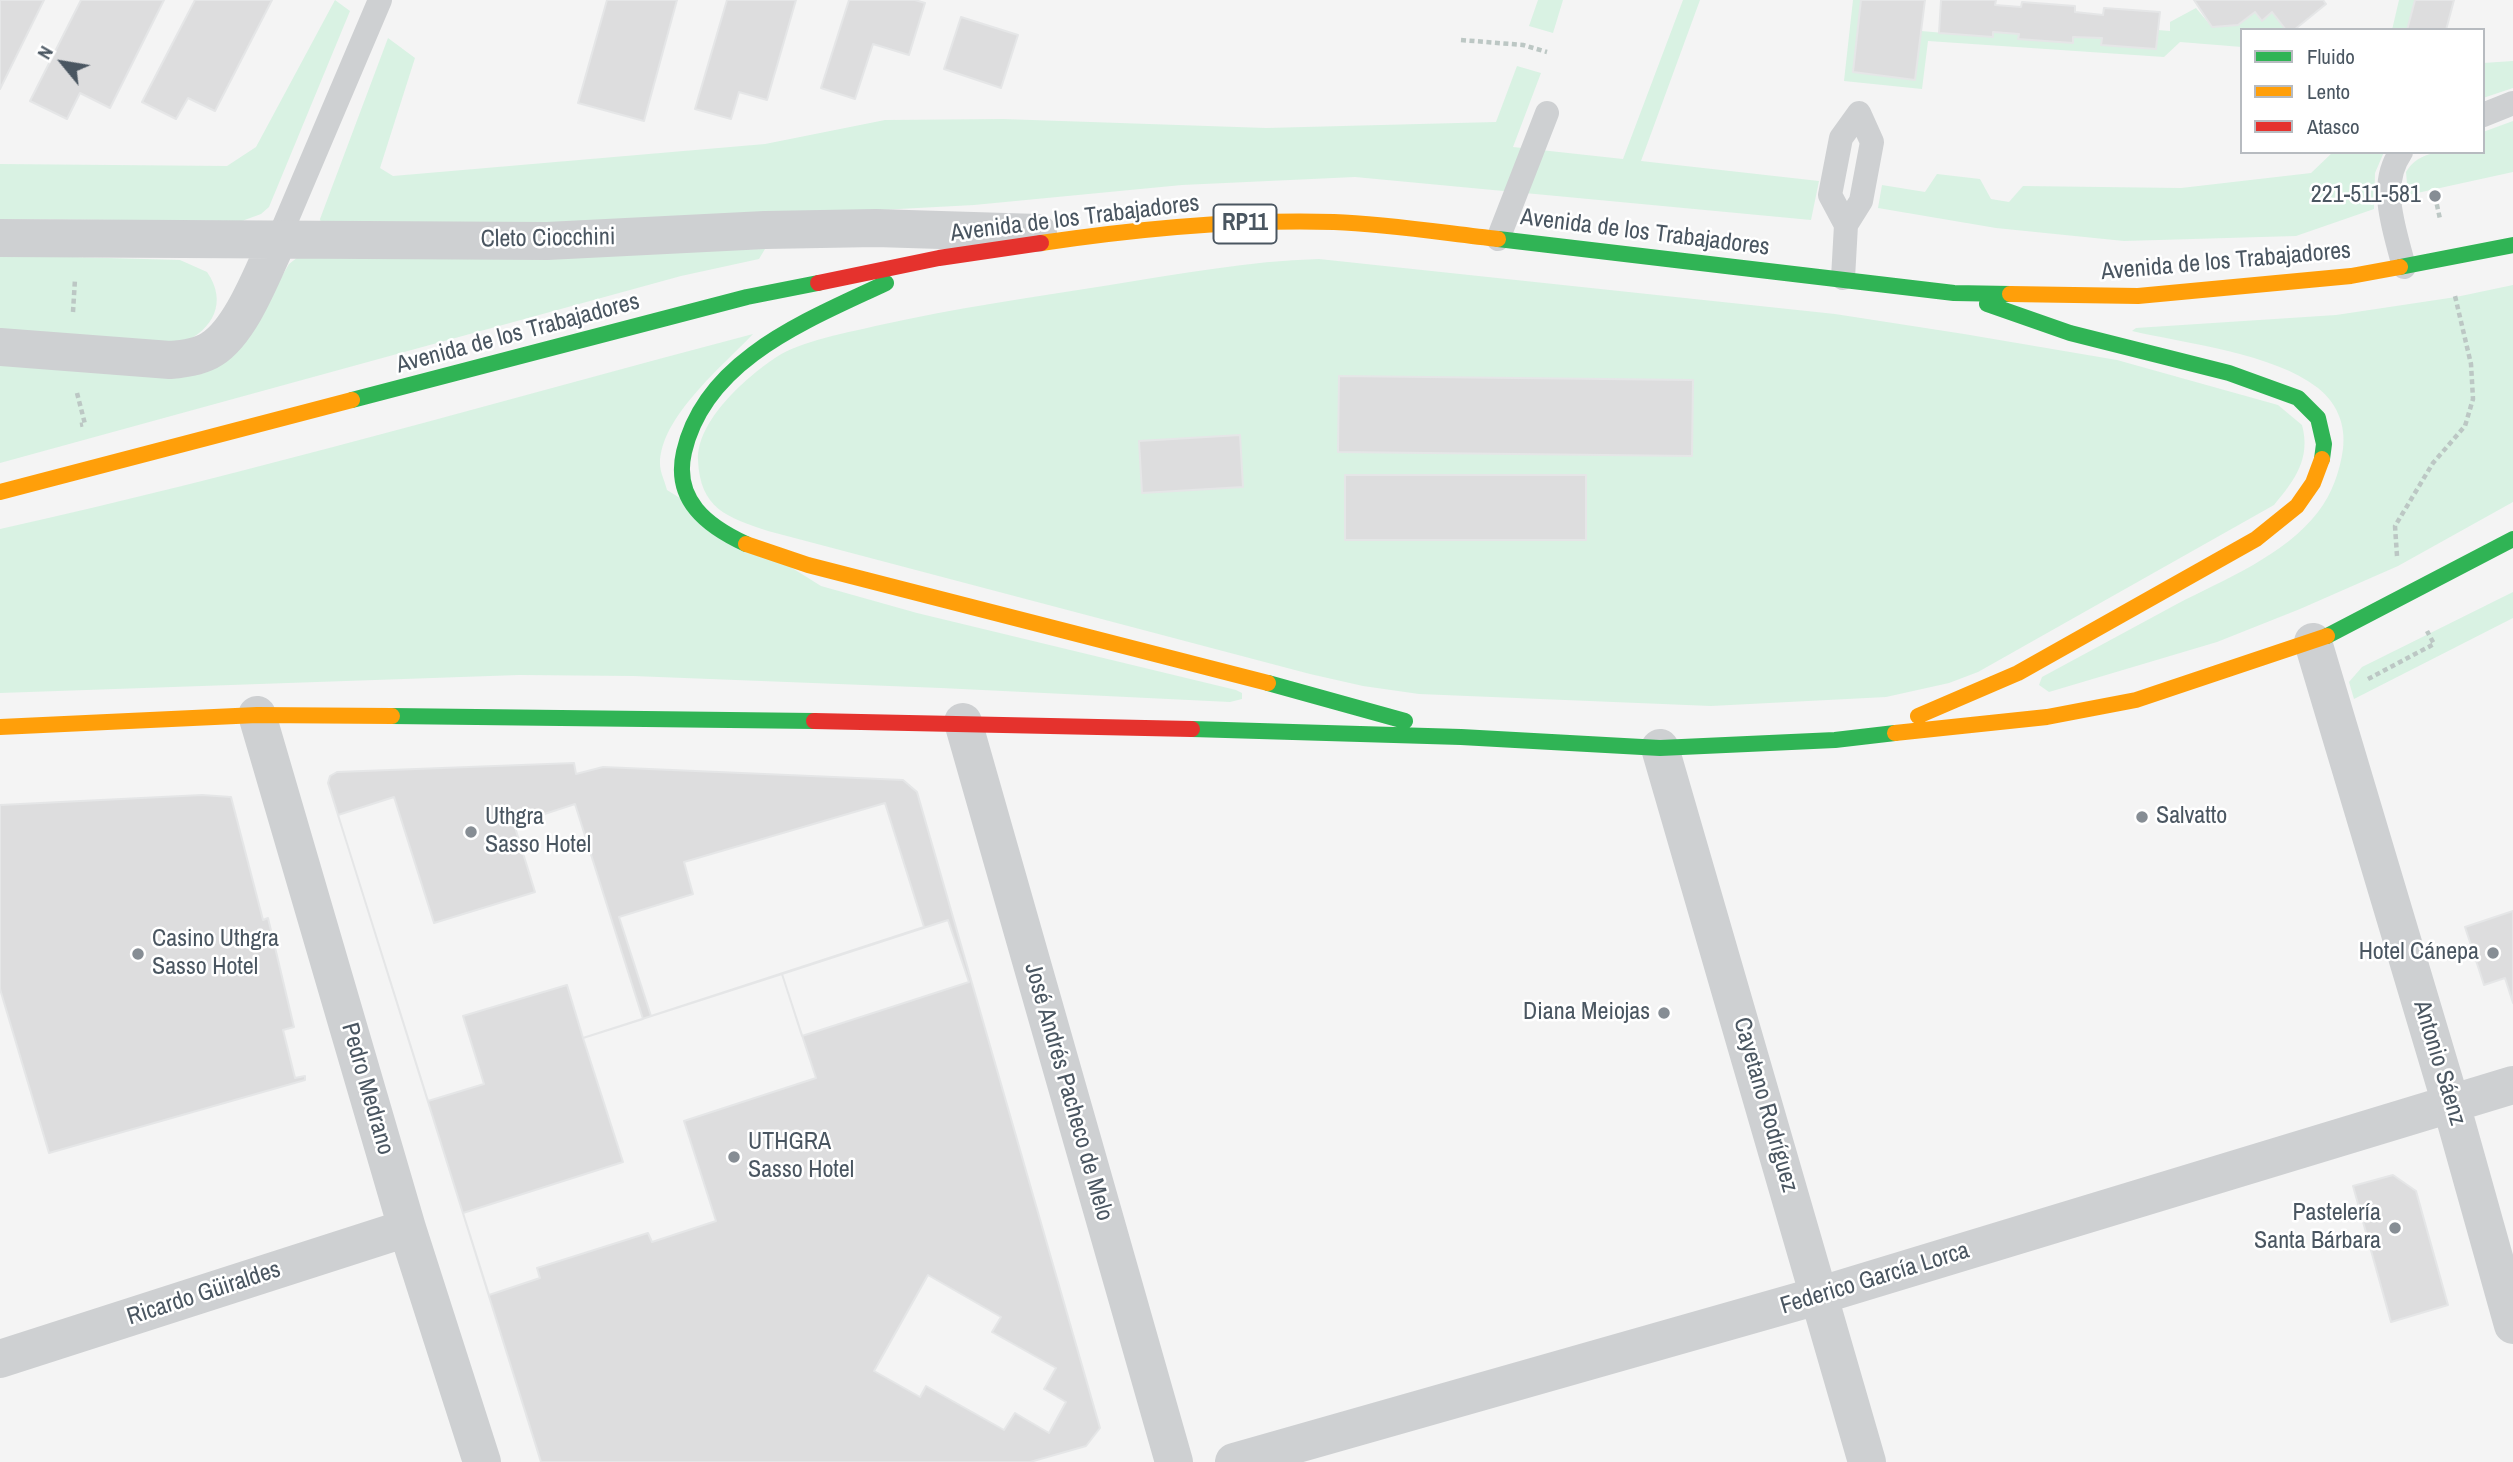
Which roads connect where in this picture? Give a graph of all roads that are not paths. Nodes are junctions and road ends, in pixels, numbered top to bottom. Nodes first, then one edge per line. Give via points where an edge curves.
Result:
1 (380, 0) edge
2 (2513, 103) edge
3 (1547, 113) dead end
4 (2485, 114) edge
5 (2400, 154) edge
6 (1846, 225) dead end
7 (1096, 235) junction
8 (0, 238) edge
9 (1498, 239) junction
10 (278, 240) junction
11 (2513, 245) edge
12 (939, 258) junction
13 (2404, 267) junction
14 (1843, 278) junction
15 (1954, 293) junction
16 (0, 347) edge
17 (0, 492) edge
18 (2513, 539) edge
19 (2314, 642) junction
20 (257, 715) junction
21 (963, 722) junction
22 (0, 727) edge
23 (1461, 737) junction
24 (1835, 740) junction
25 (1660, 748) junction
26 (2513, 1085) edge
27 (2451, 1104) junction
28 (407, 1228) junction
29 (1821, 1296) junction
30 (2513, 1325) edge
31 (0, 1359) edge
32 (482, 1462) edge
33 (1174, 1462) edge
34 (1234, 1462) edge
35 (1867, 1462) edge

1 - 10 lane
2 - 4 lane
3 - 9 lane
5 - 13 lane via 2389,179 2389,207
6 - 14 lane
7 - 9 main road, Avenida de los Trabajadores / RP11 via 1334,222
7 - 10 street, Cleto Ciocchini via 876,228 547,241
7 - 12 main road, Avenida de los Trabajadores / RP11
8 - 10 street, Cleto Ciocchini
9 - 14 main road, Avenida de los Trabajadores / RP11
10 - 16 street via 229,334 213,349 192,358
11 - 13 main road, Avenida de los Trabajadores / RP11
12 - 17 main road, Avenida de los Trabajadores / RP11 via 747,297
12 - 23 main road via 766,344 721,380 689,430 682,454 687,498 701,519 747,545 825,569 1279,685
13 - 15 main road, Avenida de los Trabajadores / RP11 via 2138,296
14 - 15 main road, Avenida de los Trabajadores / RP11
15 - 24 main road via 2079,336 2235,374 2308,404 2324,432 2320,469 2296,507 2277,524 2036,662 1951,705
18 - 19 main road
19 - 24 main road via 2123,702 2048,717
19 - 27 street, Antonio Sáenz
20 - 21 main road
20 - 22 main road
20 - 28 street, Pedro Medrano
21 - 23 main road
21 - 33 street, José Andrés Pacheco de Melo
23 - 25 main road
24 - 25 main road
25 - 29 street, Cayetano Rodríguez
26 - 27 street, Federico García Lorca
27 - 29 street, Federico García Lorca
27 - 30 street, Antonio Sáenz
28 - 31 street, Ricardo Güiraldes
28 - 32 street, Pedro Medrano
29 - 34 street, Federico García Lorca
29 - 35 street, Cayetano Rodríguez

